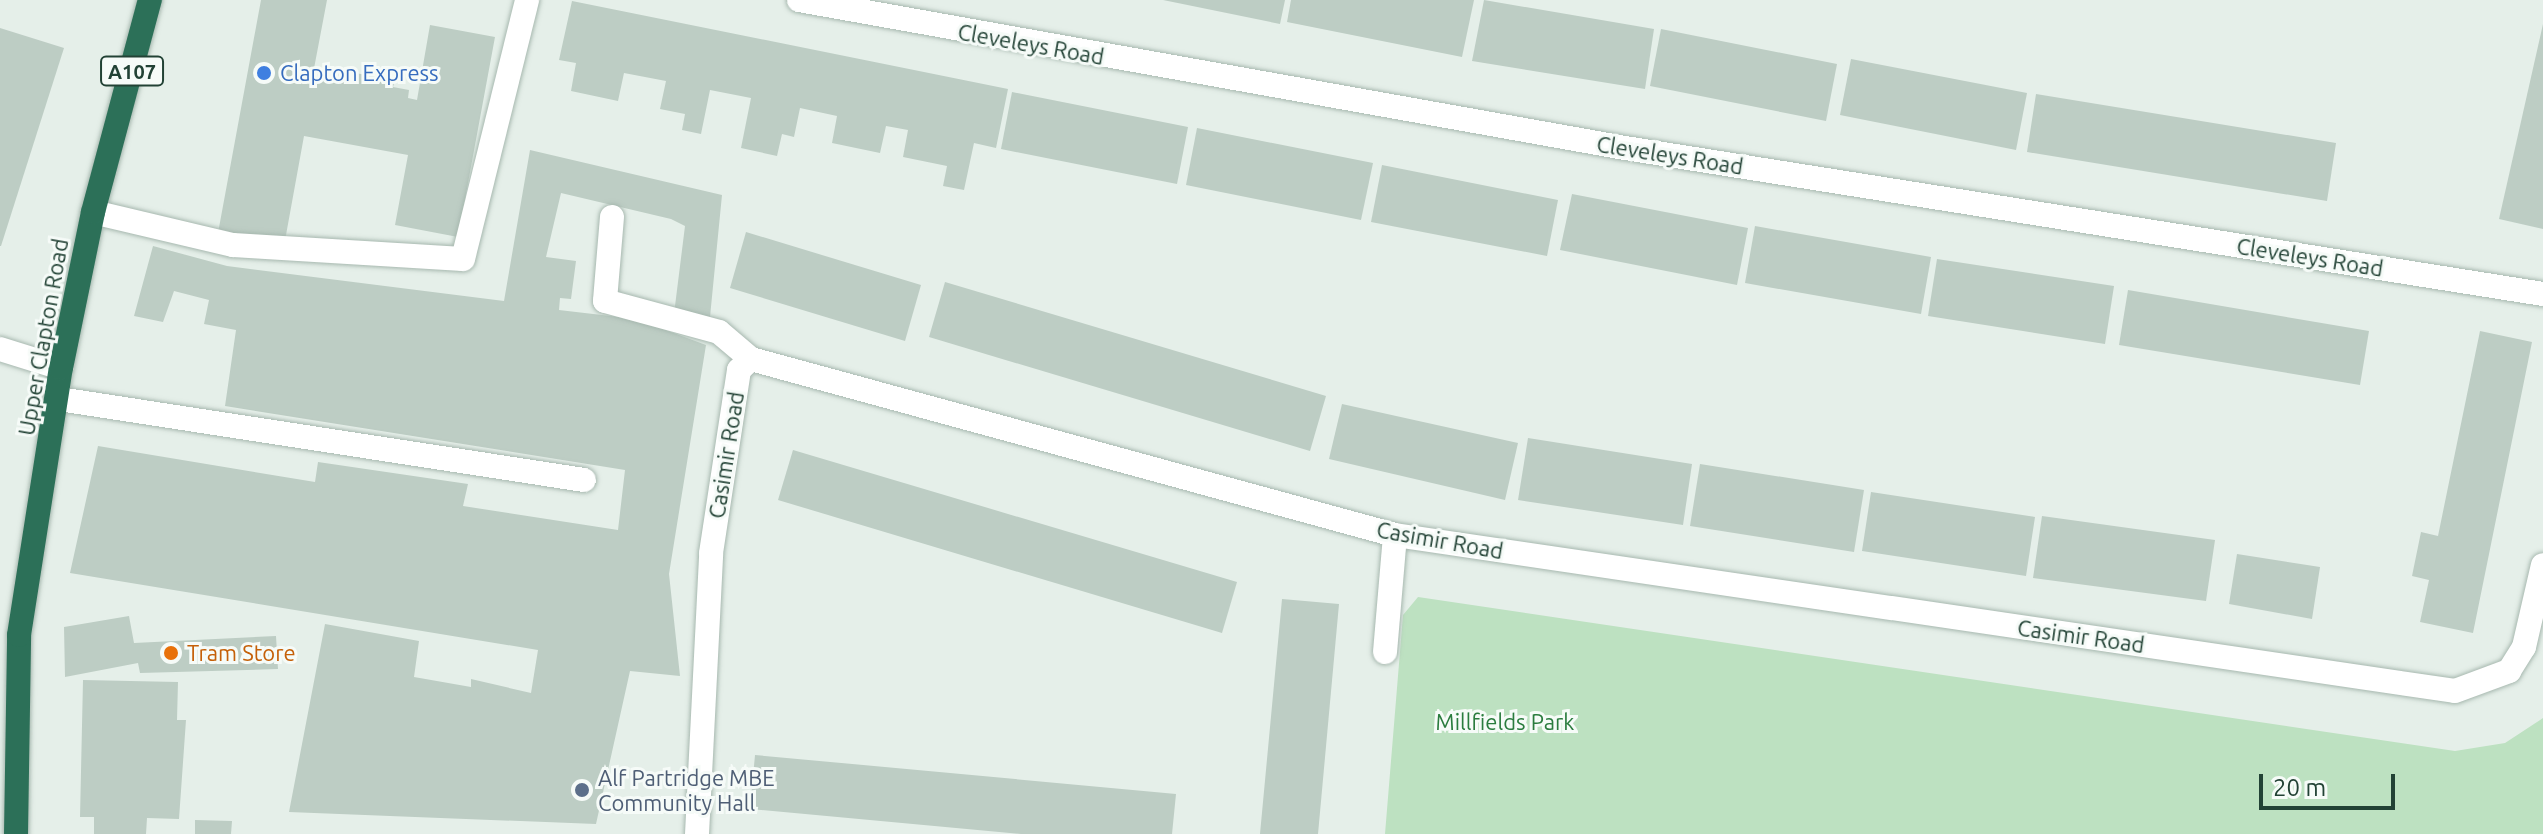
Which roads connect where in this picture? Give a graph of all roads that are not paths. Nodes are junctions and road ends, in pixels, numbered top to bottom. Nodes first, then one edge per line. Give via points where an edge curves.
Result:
1 (150, 0) edge
2 (527, 0) edge
3 (799, 0) edge
4 (93, 212) junction
5 (612, 217) dead end
6 (2543, 294) edge
7 (0, 349) edge
8 (751, 359) junction
9 (61, 368) junction
10 (59, 399) junction
11 (584, 480) dead end
12 (1395, 535) junction
13 (2543, 565) edge
14 (1385, 652) dead end
15 (16, 834) edge
16 (697, 834) edge

1 - 4 highway, Upper Clapton Road / A107
2 - 4 street via 463,259 233,245
3 - 6 street, Cleveleys Road via 1605,145
4 - 9 highway, Upper Clapton Road / A107
5 - 8 street via 605,301 719,332
7 - 9 street
8 - 12 street, Casimir Road
8 - 16 street, Casimir Road via 739,370 711,553
9 - 10 highway, Upper Clapton Road / A107
10 - 11 street
10 - 15 highway, Upper Clapton Road / A107 via 19,635
12 - 13 street, Casimir Road via 2455,691 2509,671 2524,647
12 - 14 street

